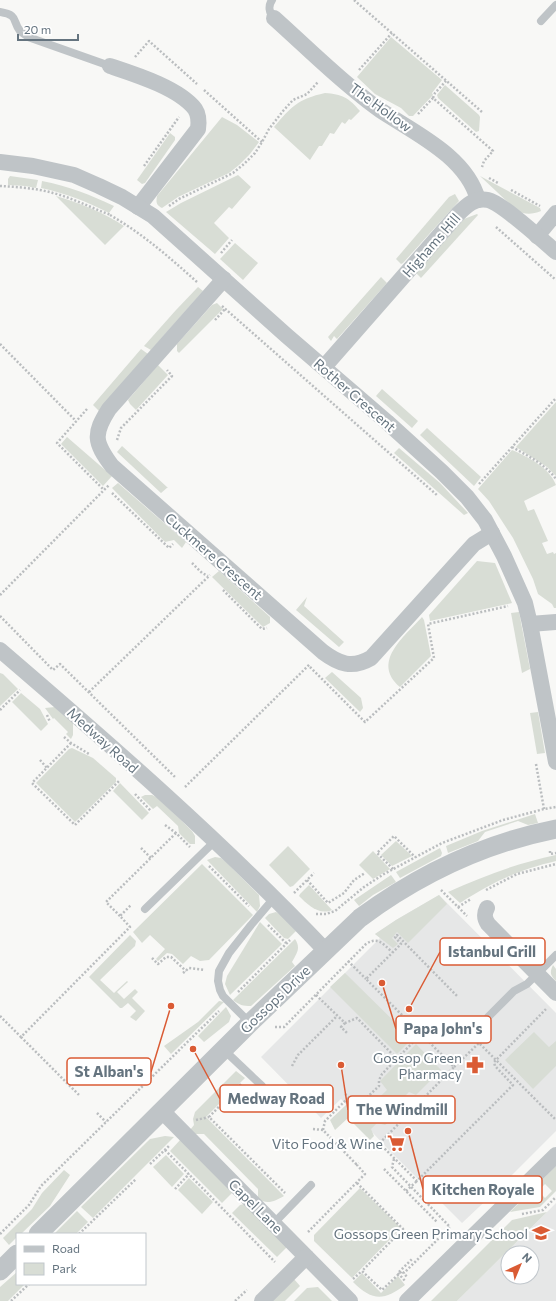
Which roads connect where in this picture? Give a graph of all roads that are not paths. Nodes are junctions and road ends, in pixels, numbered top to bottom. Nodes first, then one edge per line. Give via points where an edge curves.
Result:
1 (272, 0) edge
2 (556, 5) edge
3 (0, 12) edge
4 (274, 18) joint
5 (541, 21) dead end
6 (110, 66) joint
7 (0, 162) edge
8 (478, 200) junction
9 (138, 207) junction
10 (556, 213) edge
11 (537, 236) junction
12 (556, 252) edge
13 (224, 279) junction
14 (324, 367) junction
15 (492, 533) junction
16 (556, 622) edge
17 (530, 624) junction
18 (0, 650) edge
19 (556, 762) edge
20 (556, 829) edge
21 (215, 841) junction
22 (274, 898) junction
23 (487, 908) dead end
24 (145, 909) road end
25 (325, 950) junction
26 (556, 955) edge
27 (537, 974) junction
28 (554, 998) edge
29 (488, 1017) dead end
30 (250, 1023) junction
31 (224, 1050) junction
32 (262, 1086) dead end
33 (162, 1111) junction
34 (556, 1155) edge
35 (311, 1185) dead end
36 (274, 1223) junction
37 (39, 1233) edge
38 (16, 1255) edge
39 (306, 1257) junction
40 (0, 1271) edge
41 (262, 1301) edge
42 (350, 1301) edge
43 (407, 1301) edge

1 - 4 lane via 269,6
2 - 5 lane
3 - 6 lane via 9,14 19,30 28,37
4 - 8 street, The Hollow via 379,109 434,144 459,166 475,189
6 - 9 street via 171,91 187,101 195,109 199,119 198,129
7 - 9 street, Rother Crescent via 74,175
8 - 11 street via 488,200 499,206
8 - 14 street, Highams Hill via 458,214
9 - 13 street, Rother Crescent via 153,216
10 - 11 street
11 - 12 street
13 - 14 street, Rother Crescent
13 - 15 street, Cuckmere Crescent via 109,409 97,436 104,455 112,466 323,652 342,663 362,663 371,658 474,544
14 - 15 street, Rother Crescent via 442,472 467,497
15 - 17 street, Rother Crescent via 525,603
16 - 17 street
17 - 19 street, Rother Crescent
18 - 21 street, Medway Road via 172,800
20 - 25 street, Gossops Drive via 529,835 462,858 423,878 360,918
21 - 22 street, Medway Road
21 - 24 lane
22 - 25 street, Medway Road
22 - 30 lane via 229,953 219,971 218,981 223,996
23 - 27 street via 484,913 488,924
25 - 30 street, Gossops Drive
26 - 27 lane
27 - 28 street
27 - 29 lane via 527,984 514,991
30 - 31 street, Gossops Drive
31 - 32 lane
31 - 33 street, Gossops Drive
33 - 36 street, Capel Lane
33 - 37 street, Gossops Drive
34 - 43 street
35 - 36 lane
36 - 39 street, Capel Lane
38 - 40 street
39 - 41 street
39 - 42 street, Capel Lane

